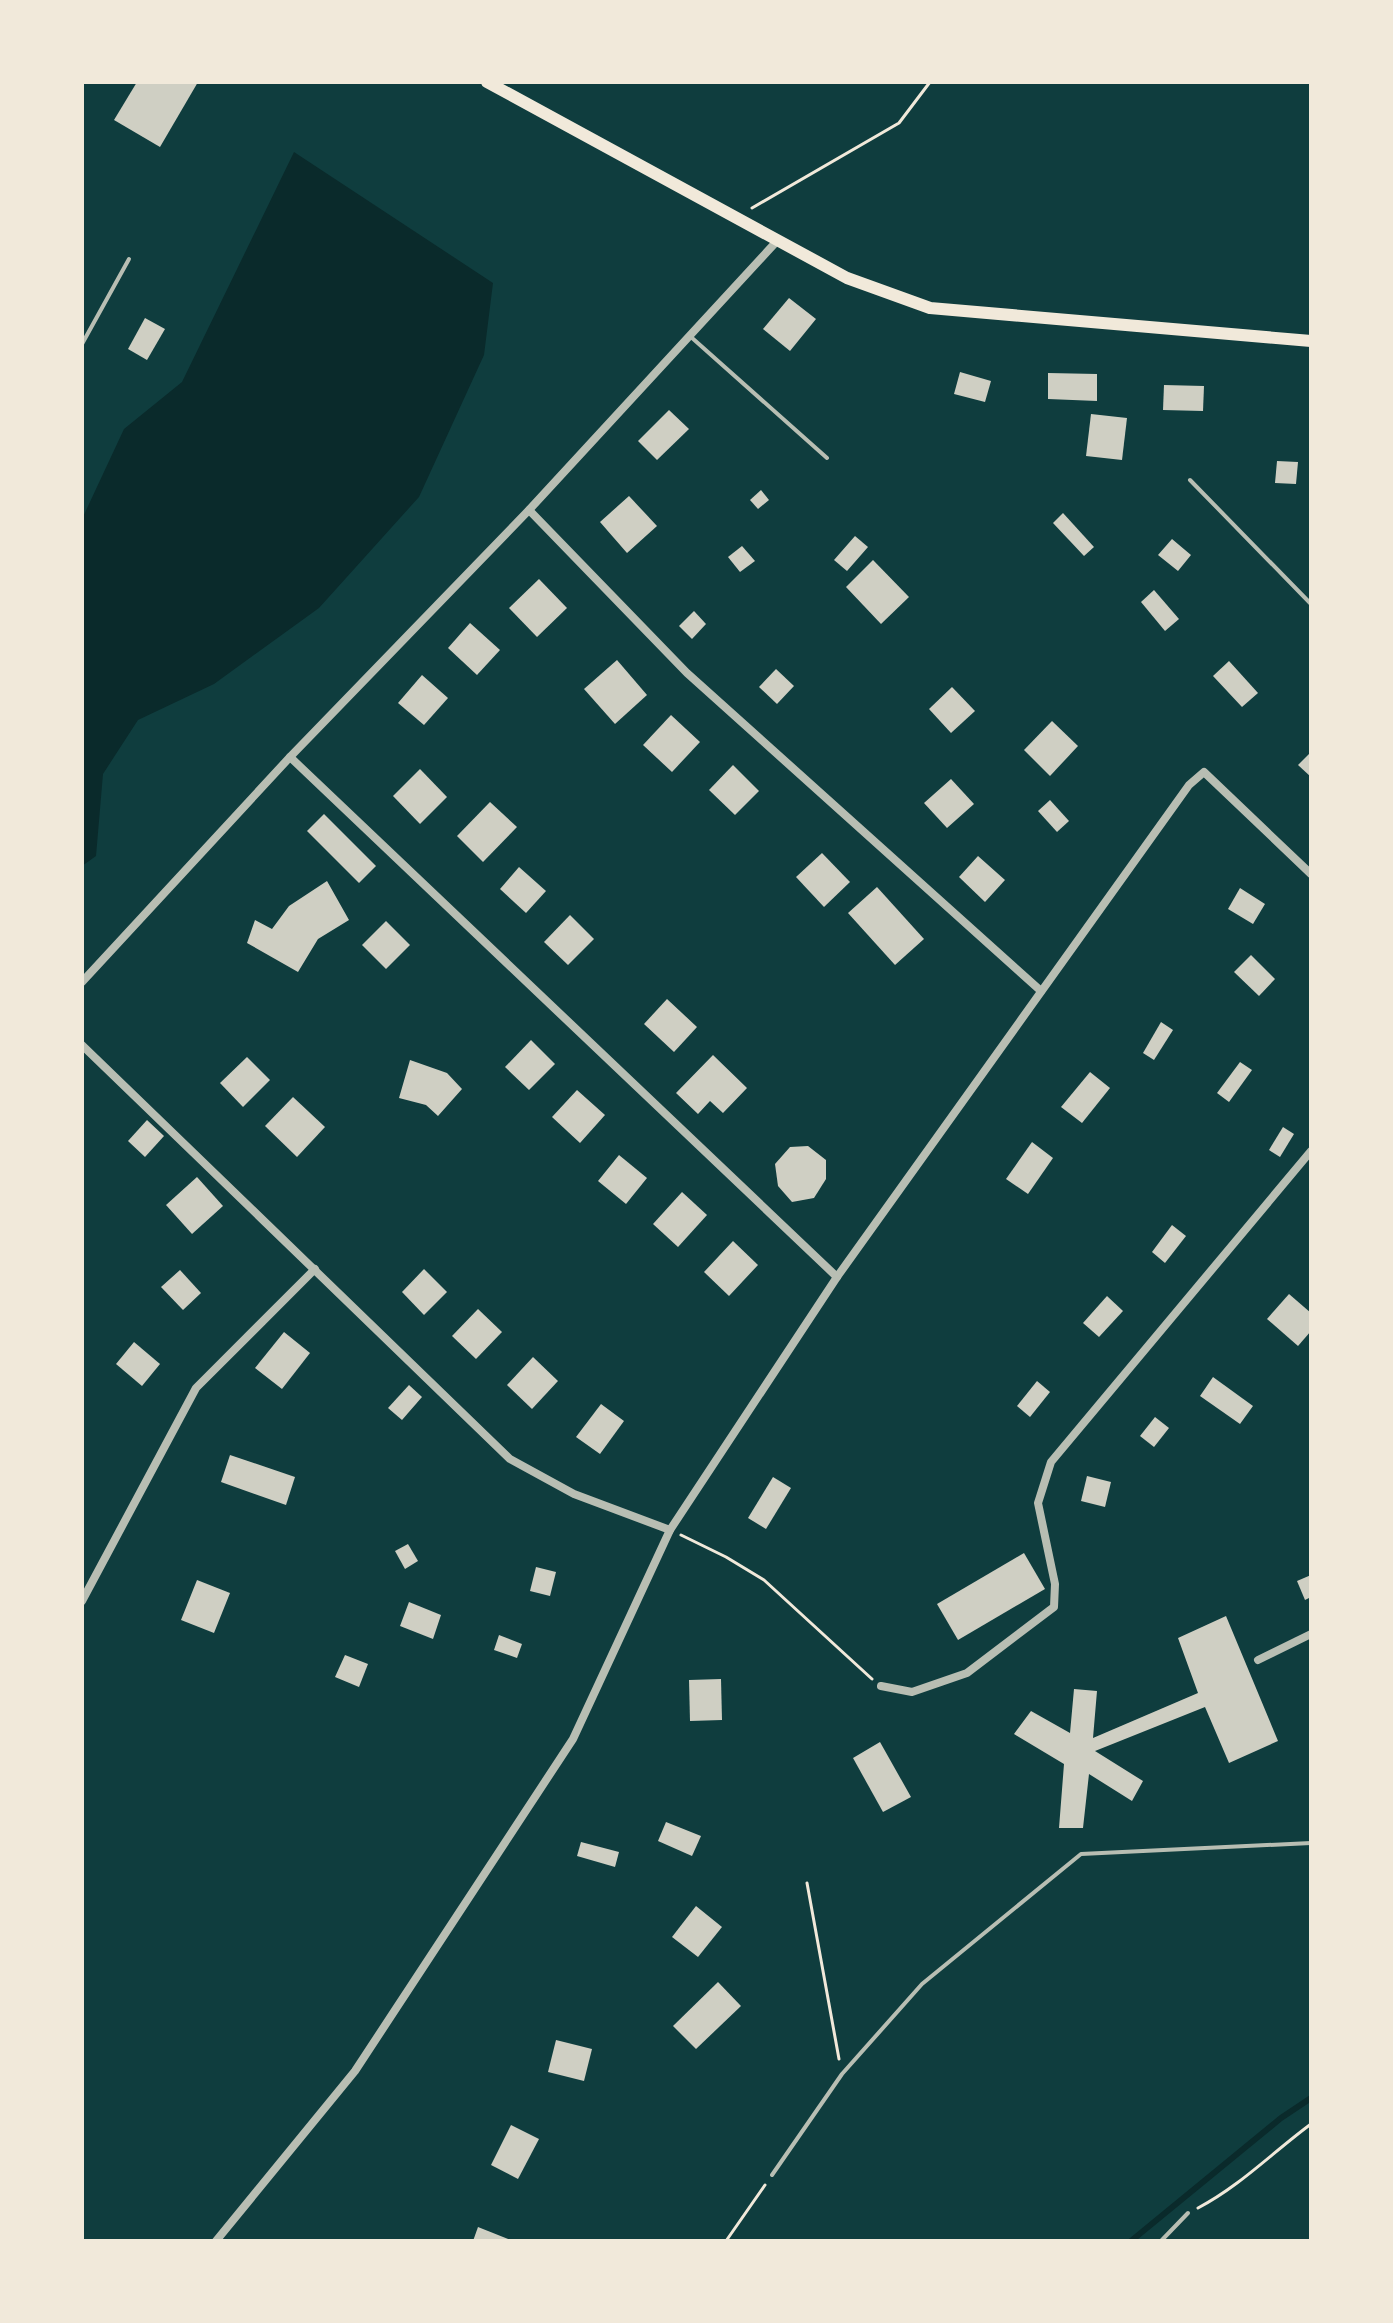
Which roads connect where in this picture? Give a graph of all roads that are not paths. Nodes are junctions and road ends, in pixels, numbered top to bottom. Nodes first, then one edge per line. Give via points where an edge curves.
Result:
1 (487, 82) edge
2 (777, 241) junction
3 (129, 259) dead end
4 (689, 336) junction
5 (1311, 341) edge
6 (82, 344) edge
7 (827, 458) dead end
8 (1190, 480) dead end
9 (529, 510) junction
10 (1311, 604) edge
11 (290, 757) junction
12 (1311, 874) edge
13 (82, 982) edge
14 (1041, 991) junction
15 (82, 1045) edge
16 (1311, 1151) edge
17 (315, 1269) junction
18 (837, 1277) junction
19 (670, 1530) junction
20 (82, 1601) edge
21 (1311, 1634) edge
22 (1258, 1660) dead end
23 (881, 1686) road end
24 (1311, 1843) edge
25 (772, 2175) road end
26 (1188, 2213) road end
27 (216, 2241) edge
28 (1161, 2241) edge

1 - 2 main road
2 - 4 street
2 - 5 main road via 847,278 930,308
3 - 6 lane
4 - 7 lane
4 - 9 street
8 - 10 lane
9 - 11 street
9 - 14 street via 687,673
11 - 13 street
11 - 18 street
12 - 14 street via 1204,772 1189,785
14 - 18 street
15 - 17 street
16 - 23 street via 1051,1462 1038,1503 1055,1584 1054,1607 967,1673 912,1692
17 - 19 street via 510,1459 574,1494
17 - 20 street via 196,1388
18 - 19 street
19 - 27 street via 573,1739 355,2071
21 - 22 street
24 - 25 lane via 1081,1854 922,1984 842,2074
26 - 28 lane

